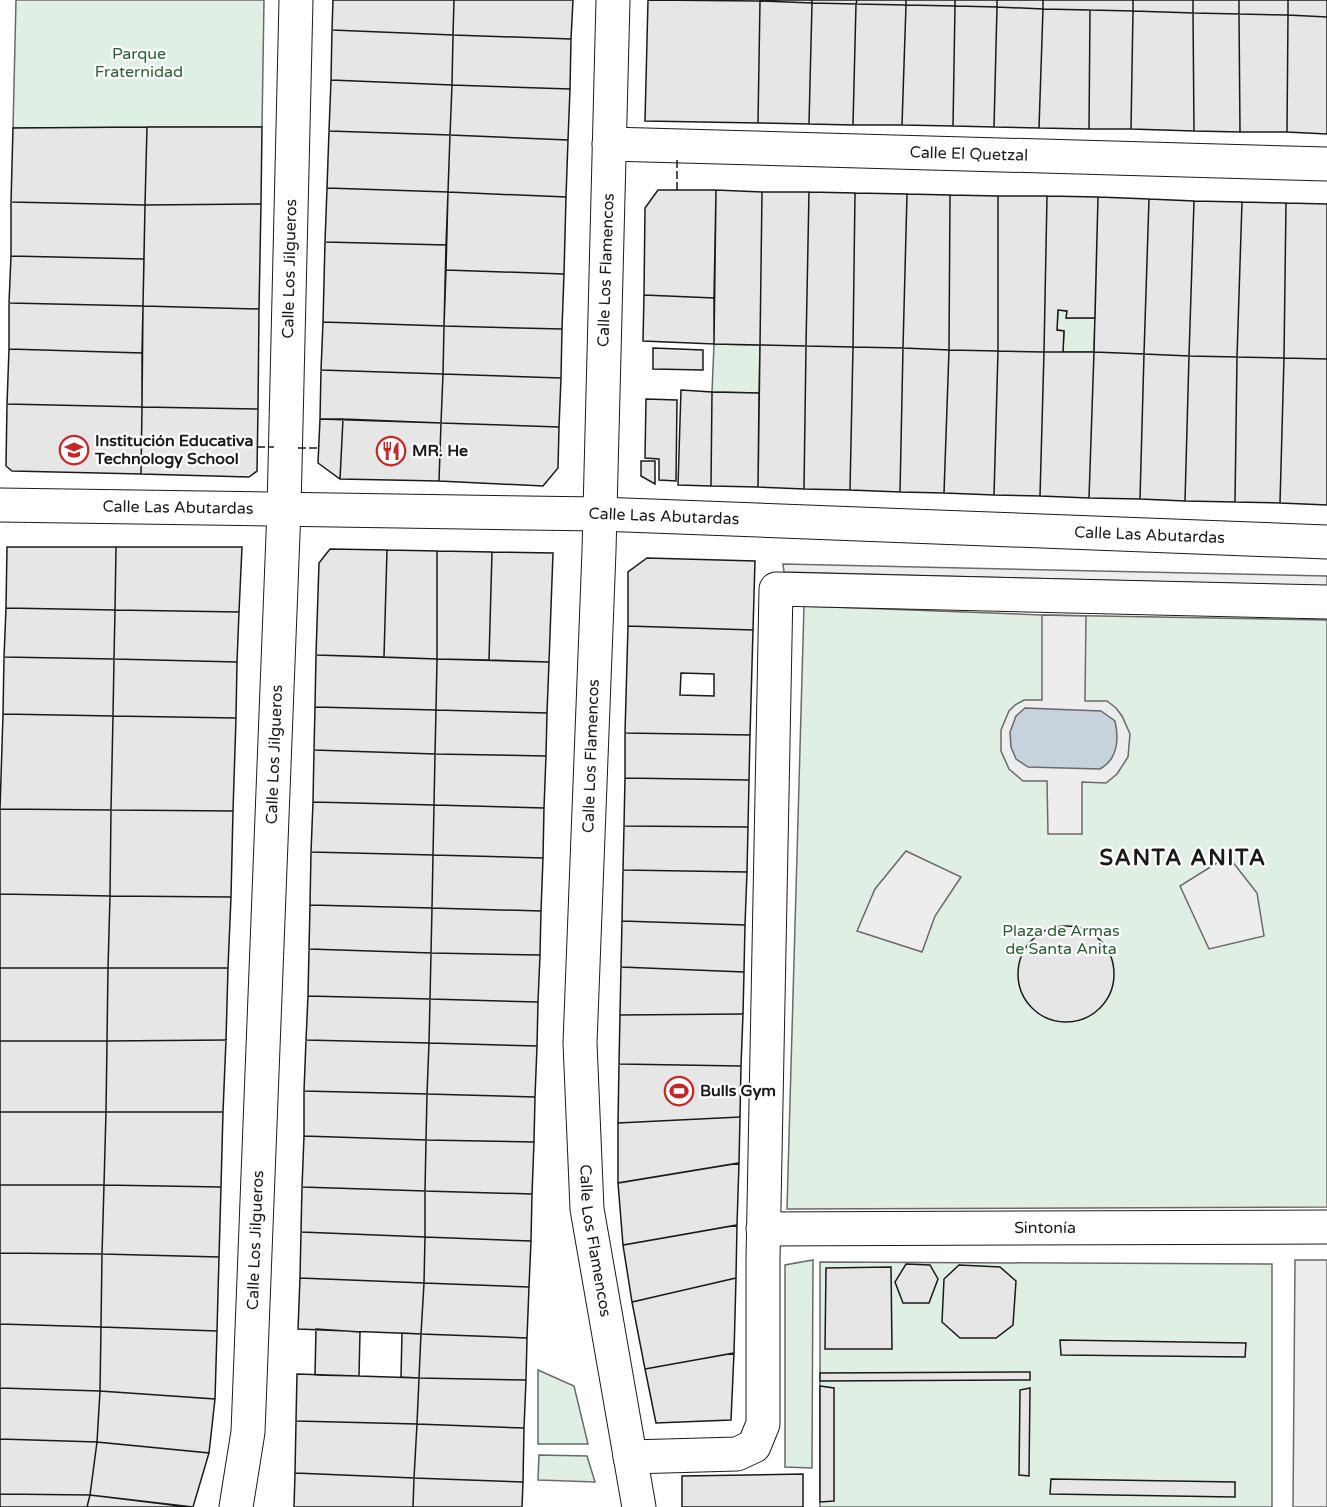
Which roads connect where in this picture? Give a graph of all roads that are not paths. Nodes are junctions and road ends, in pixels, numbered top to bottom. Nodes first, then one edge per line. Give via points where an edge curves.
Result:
1 (296, 0) edge
2 (613, 0) edge
3 (609, 144) junction
4 (1327, 164) edge
5 (0, 506) edge
6 (284, 509) junction
7 (599, 514) junction
8 (1327, 542) edge
9 (1327, 602) edge
10 (1327, 1227) edge
11 (763, 1229) junction
12 (630, 1457) junction
13 (236, 1507) edge
14 (639, 1507) edge

1 - 6 street, Calle Los Jilgueros
2 - 3 street, Calle Los Flamencos
3 - 4 street, Calle El Quetzal
3 - 7 street, Calle Los Flamencos
5 - 6 street, Calle Las Abutardas
6 - 7 street, Calle Las Abutardas
6 - 13 street, Calle Los Jilgueros via 248,1432
7 - 8 street, Calle Las Abutardas
7 - 12 street, Calle Los Flamencos via 580,1043 588,1209
9 - 11 street via 776,589
10 - 11 street, Sintonía
11 - 12 street via 763,1424 754,1446 737,1454
12 - 14 street, Calle Los Flamencos

